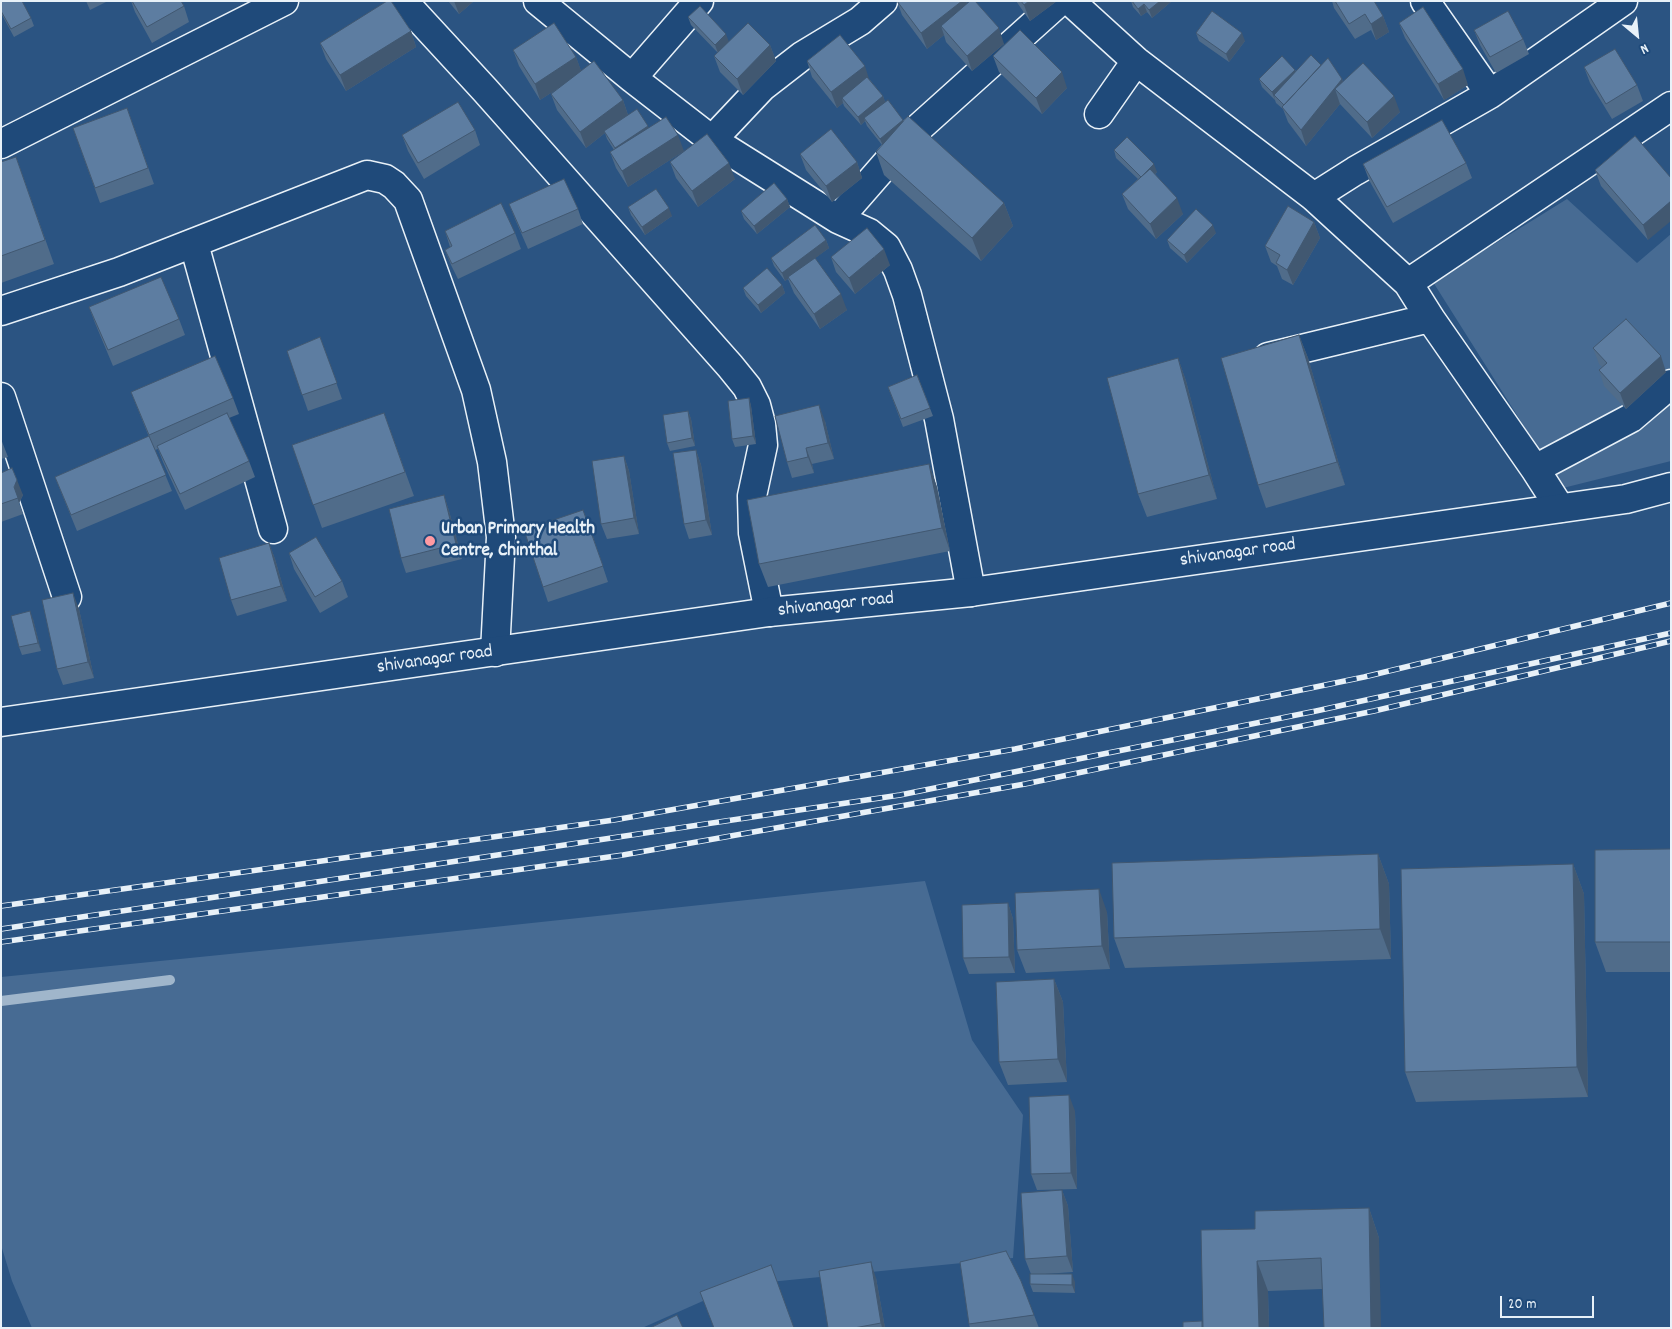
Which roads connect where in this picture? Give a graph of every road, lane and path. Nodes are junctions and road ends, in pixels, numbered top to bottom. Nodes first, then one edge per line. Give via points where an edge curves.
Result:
1 (284, 1) edge
2 (403, 1) edge
3 (538, 1) edge
4 (699, 1) edge
5 (883, 1) edge
6 (1060, 1) edge
7 (1070, 1) edge
8 (1425, 1) edge
9 (1623, 1) edge
10 (1136, 61) junction
11 (632, 78) junction
12 (1490, 94) junction
13 (1671, 106) edge
14 (1099, 114) dead end
15 (712, 140) junction
16 (1, 144) edge
17 (1314, 197) junction
18 (838, 219) junction
19 (194, 244) junction
20 (1408, 283) junction
21 (1, 311) edge
22 (1430, 318) junction
23 (1262, 359) edge
24 (1671, 384) edge
25 (1, 397) edge
26 (1535, 469) junction
27 (1671, 487) edge
28 (1560, 508) junction
29 (273, 529) dead end
30 (971, 592) junction
31 (67, 597) edge
32 (769, 612) junction
33 (495, 652) junction
34 (1, 722) edge

1 - 16 street
2 - 32 street via 492,97 747,387 761,424 763,445 752,496 753,533
3 - 11 street
4 - 11 street
5 - 15 street via 860,21 802,56 762,88
6 - 18 street via 913,133
7 - 10 street
8 - 12 street
9 - 12 street
10 - 14 street
10 - 17 street
11 - 15 street
12 - 17 street
13 - 20 street
15 - 18 street
17 - 20 street
18 - 30 street via 869,233 886,247 907,295 938,419
19 - 21 street
19 - 29 street
19 - 33 street via 367,176 385,179 408,200 476,390 492,462 501,537
20 - 22 street
22 - 23 street
22 - 26 street
24 - 26 street via 1631,418
25 - 31 street
26 - 28 street
27 - 28 street, shivanagar road via 1626,499
28 - 30 street, shivanagar road
30 - 32 street, shivanagar road
32 - 33 street, shivanagar road
33 - 34 street, shivanagar road

